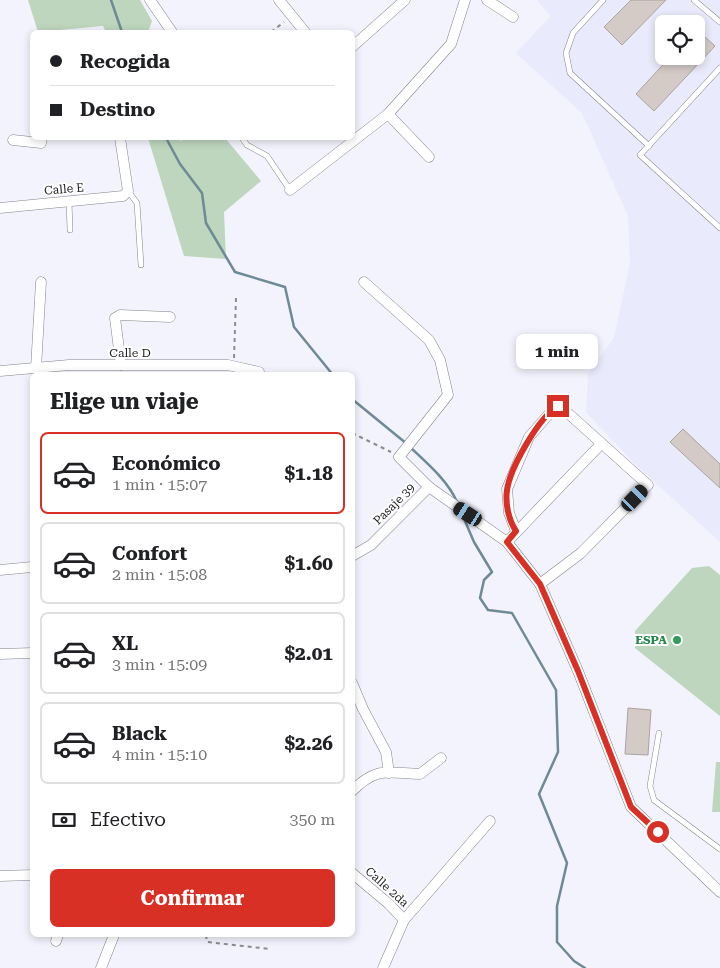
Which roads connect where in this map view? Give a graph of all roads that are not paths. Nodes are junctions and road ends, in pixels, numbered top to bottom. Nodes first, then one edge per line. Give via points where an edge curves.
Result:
1 (150, 0) edge
2 (279, 0) edge
3 (405, 0) edge
4 (465, 0) edge
5 (487, 0) edge
6 (603, 0) edge
7 (694, 0) edge
8 (513, 17) dead end
9 (720, 22) edge
10 (171, 30) edge
11 (303, 30) edge
12 (355, 44) edge
13 (720, 68) edge
14 (388, 114) junction
15 (13, 140) dead end
16 (42, 140) edge
17 (120, 140) edge
18 (243, 140) edge
19 (354, 140) edge
20 (355, 140) edge
21 (649, 146) junction
22 (429, 157) dead end
23 (128, 190) junction
24 (290, 190) joint
25 (69, 202) junction
26 (0, 208) edge
27 (720, 228) edge
28 (70, 230) dead end
29 (141, 266) dead end
30 (41, 282) dead end
31 (364, 282) dead end
32 (170, 317) dead end
33 (121, 365) junction
34 (36, 368) junction
35 (0, 371) edge
36 (259, 372) dead end
37 (601, 444) junction
38 (429, 487) junction
39 (516, 531) junction
40 (507, 542) junction
41 (355, 554) edge
42 (30, 567) edge
43 (0, 570) edge
44 (540, 584) junction
45 (30, 653) edge
46 (0, 654) edge
47 (355, 690) edge
48 (659, 733) dead end
49 (440, 758) dead end
50 (389, 773) junction
51 (355, 788) edge
52 (490, 821) dead end
53 (720, 849) edge
54 (30, 875) edge
55 (0, 876) edge
56 (355, 876) edge
57 (720, 892) edge
58 (404, 920) junction
59 (113, 937) edge
60 (101, 968) edge
61 (383, 968) edge

1 - 10 street
2 - 11 street
3 - 12 street
4 - 14 street via 451,44
5 - 8 street
6 - 21 lane via 573,33 566,54 570,73
7 - 9 lane
13 - 21 lane
14 - 20 street
14 - 22 street
15 - 16 street via 41,143
17 - 23 street
18 - 24 lane via 267,156
19 - 24 street
21 - 27 lane via 640,155
23 - 25 street, Calle E via 123,196
23 - 29 lane via 137,203
25 - 26 street, Calle E
25 - 28 lane
30 - 34 street
31 - 38 street via 429,340 440,360 448,395 399,457
32 - 33 street via 120,315 115,318
33 - 34 street, Calle D
33 - 36 street, Calle D via 234,366
34 - 35 street, Calle D
37 - 39 street
37 - 39 street via 560,406 556,406 529,437 507,489 509,513
37 - 44 street via 648,484 581,553
38 - 40 street
38 - 41 street, Pasaje 39 via 371,545
39 - 40 street
40 - 44 street
42 - 43 street
44 - 57 street via 631,807
45 - 46 street
47 - 50 street via 386,752
48 - 53 lane via 650,786 654,800
49 - 50 street via 420,774
50 - 51 street via 379,772 366,777
52 - 58 street
54 - 55 street
56 - 58 street, Calle 2da
58 - 61 street
59 - 60 street

